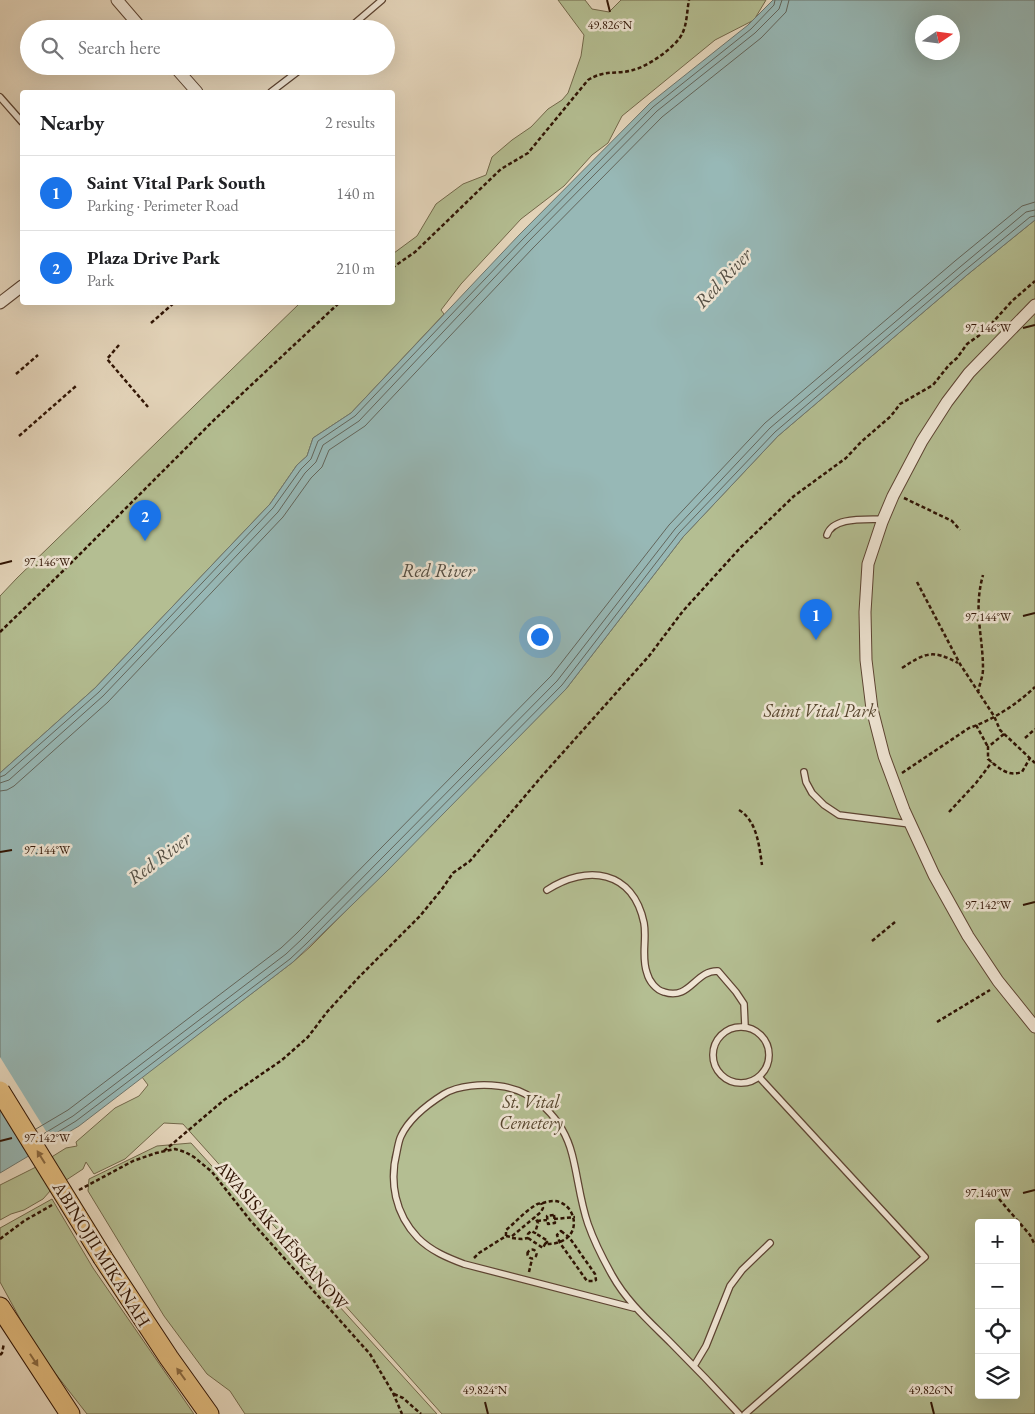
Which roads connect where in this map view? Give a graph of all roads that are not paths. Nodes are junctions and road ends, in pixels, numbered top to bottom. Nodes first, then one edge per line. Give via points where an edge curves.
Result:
1 (117, 0) edge
2 (382, 0) edge
3 (134, 20) edge
4 (359, 20) edge
5 (182, 75) edge
6 (293, 75) edge
7 (195, 90) edge
8 (274, 90) edge
9 (0, 97) edge
10 (20, 120) edge
11 (20, 287) edge
12 (0, 302) edge
13 (1035, 305) edge
14 (883, 519) junction
15 (827, 535) dead end
16 (804, 772) dead end
17 (910, 824) junction
18 (547, 890) dead end
19 (745, 1026) junction
20 (1035, 1027) edge
21 (759, 1076) junction
22 (0, 1091) edge
23 (770, 1243) dead end
24 (634, 1308) junction
25 (4, 1313) edge
26 (694, 1366) junction
27 (70, 1414) edge
28 (209, 1414) edge
29 (739, 1414) edge
30 (745, 1414) edge

1 - 3 street
2 - 4 lane
5 - 7 street
6 - 8 lane
9 - 10 lane
11 - 12 street
13 - 14 street via 975,366 953,395 922,441
14 - 15 lane via 837,524 828,530
14 - 17 street via 868,564 864,612 866,660 872,709 884,756
16 - 17 lane via 812,793 839,815
17 - 20 street via 968,936 1000,984
18 - 19 lane via 560,881 577,876 603,875 614,880 632,893 638,903 645,926 646,973 657,989 675,994 686,990 710,971 718,971 744,1004
19 - 21 lane via 754,1029 767,1042 769,1061
19 - 21 lane via 727,1030 720,1036 714,1044 714,1062 724,1078 733,1082 751,1081
21 - 30 lane via 924,1257
28 -> 22 main road, ABINOJII MIKANAH, bridge via 103,1258
23 - 26 lane via 730,1286 706,1346
24 - 24 lane via 600,1252 586,1216 566,1137 541,1103 507,1087 487,1084 446,1093 412,1120 400,1137 394,1185 401,1214 419,1239 442,1255 472,1266
24 - 26 lane
25 -> 27 main road
26 - 29 lane

